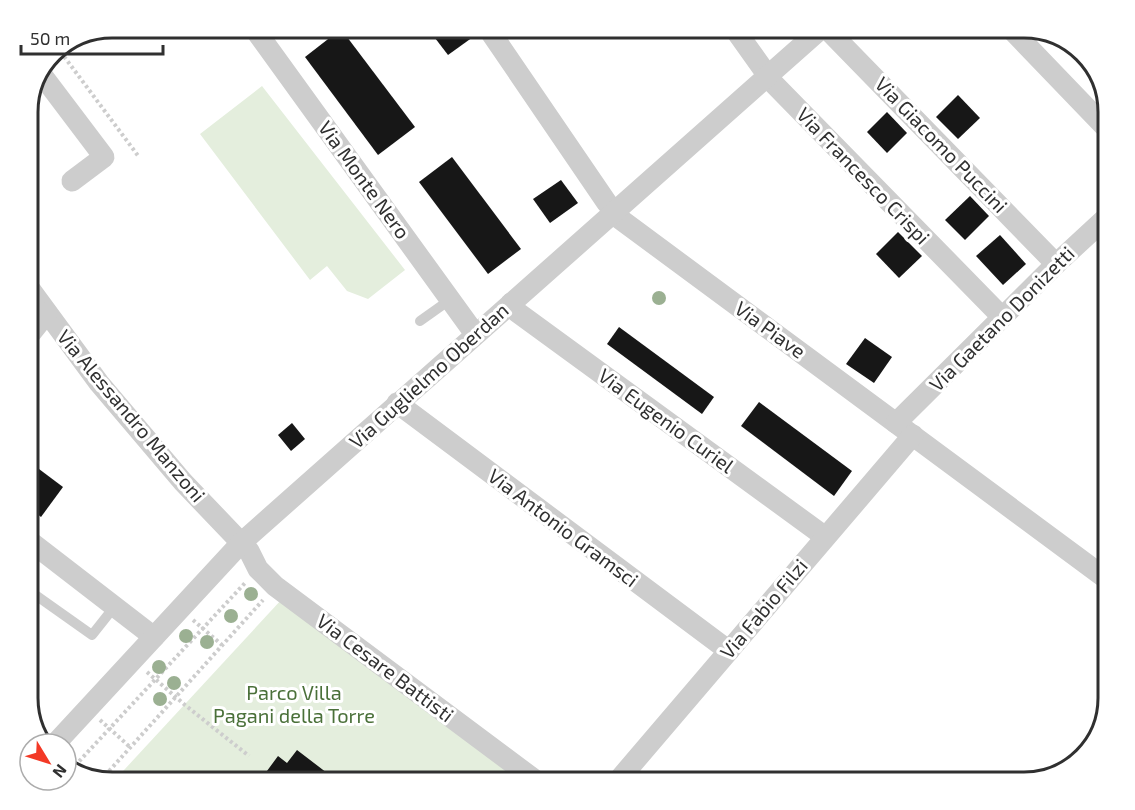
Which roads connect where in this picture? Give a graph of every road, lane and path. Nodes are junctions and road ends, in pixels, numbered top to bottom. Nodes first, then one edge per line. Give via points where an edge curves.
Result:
1 (261, 38) edge
2 (495, 38) edge
3 (741, 38) edge
4 (811, 38) edge
5 (835, 38) edge
6 (1020, 38) edge
7 (63, 56) edge
8 (767, 76) junction
9 (45, 79) edge
10 (1098, 120) edge
11 (139, 158) dead end
12 (72, 181) dead end
13 (614, 212) junction
14 (1098, 225) edge
15 (1056, 264) junction
16 (451, 299) junction
17 (38, 300) edge
18 (511, 303) junction
19 (47, 313) junction
20 (1002, 317) junction
21 (420, 321) dead end
22 (38, 324) edge
23 (475, 334) junction
24 (398, 403) junction
25 (904, 429) junction
26 (825, 536) junction
27 (241, 543) junction
28 (38, 556) edge
29 (258, 569) junction
30 (1098, 573) edge
31 (275, 586) junction
32 (38, 597) edge
33 (115, 606) junction
34 (180, 609) junction
35 (203, 629) junction
36 (154, 637) junction
37 (222, 645) junction
38 (729, 651) junction
39 (133, 660) junction
40 (156, 680) junction
41 (175, 697) junction
42 (88, 709) junction
43 (109, 729) junction
44 (66, 732) edge
45 (131, 748) junction
46 (249, 756) dead end
47 (78, 762) edge
48 (109, 772) edge
49 (524, 772) edge
50 (625, 772) edge

1 - 16 street, Via Monte Nero
2 - 13 street, Via Piave
3 - 8 street, Via Francesco Crispi
4 - 8 street, Via Guglielmo Oberdan
5 - 15 street, Via Giacomo Puccini
6 - 10 street
7 - 11 path
8 - 13 street, Via Guglielmo Oberdan
8 - 20 street, Via Francesco Crispi
9 - 12 street via 104,157
13 - 18 street, Via Guglielmo Oberdan
13 - 25 street, Via Piave
14 - 15 street, Via Gaetano Donizetti
15 - 20 street, Via Gaetano Donizetti
16 - 21 lane
16 - 23 street, Via Monte Nero
17 - 19 street, Via Alessandro Manzoni
18 - 23 street, Via Guglielmo Oberdan
18 - 26 street, Via Eugenio Curiel via 517,312
19 - 22 street
19 - 27 street, Via Alessandro Manzoni via 99,383
20 - 25 street, Via Gaetano Donizetti
23 - 24 street, Via Guglielmo Oberdan
24 - 27 street, Via Guglielmo Oberdan
24 - 38 street, Via Antonio Gramsci
25 - 26 street, Via Fabio Filzi
25 - 30 street, Via Piave
26 - 38 street, Via Fabio Filzi
27 - 29 street, Via Cesare Battisti
27 - 34 street, Via Guglielmo Oberdan
28 - 33 street
29 - 31 street, Via Cesare Battisti
29 - 35 path
31 - 37 path
31 - 49 street, Via Cesare Battisti
32 - 33 lane via 92,635
33 - 36 street
34 - 35 path
34 - 36 street, Via Guglielmo Oberdan
35 - 37 path
35 - 40 path
36 - 39 street, Via Guglielmo Oberdan
37 - 41 path
38 - 50 street, Via Fabio Filzi
39 - 40 path
39 - 42 street, Via Guglielmo Oberdan
40 - 41 path
40 - 43 path
41 - 45 path
41 - 46 path
42 - 43 path
42 - 44 street, Via Guglielmo Oberdan
43 - 45 path
43 - 47 path
45 - 48 path

